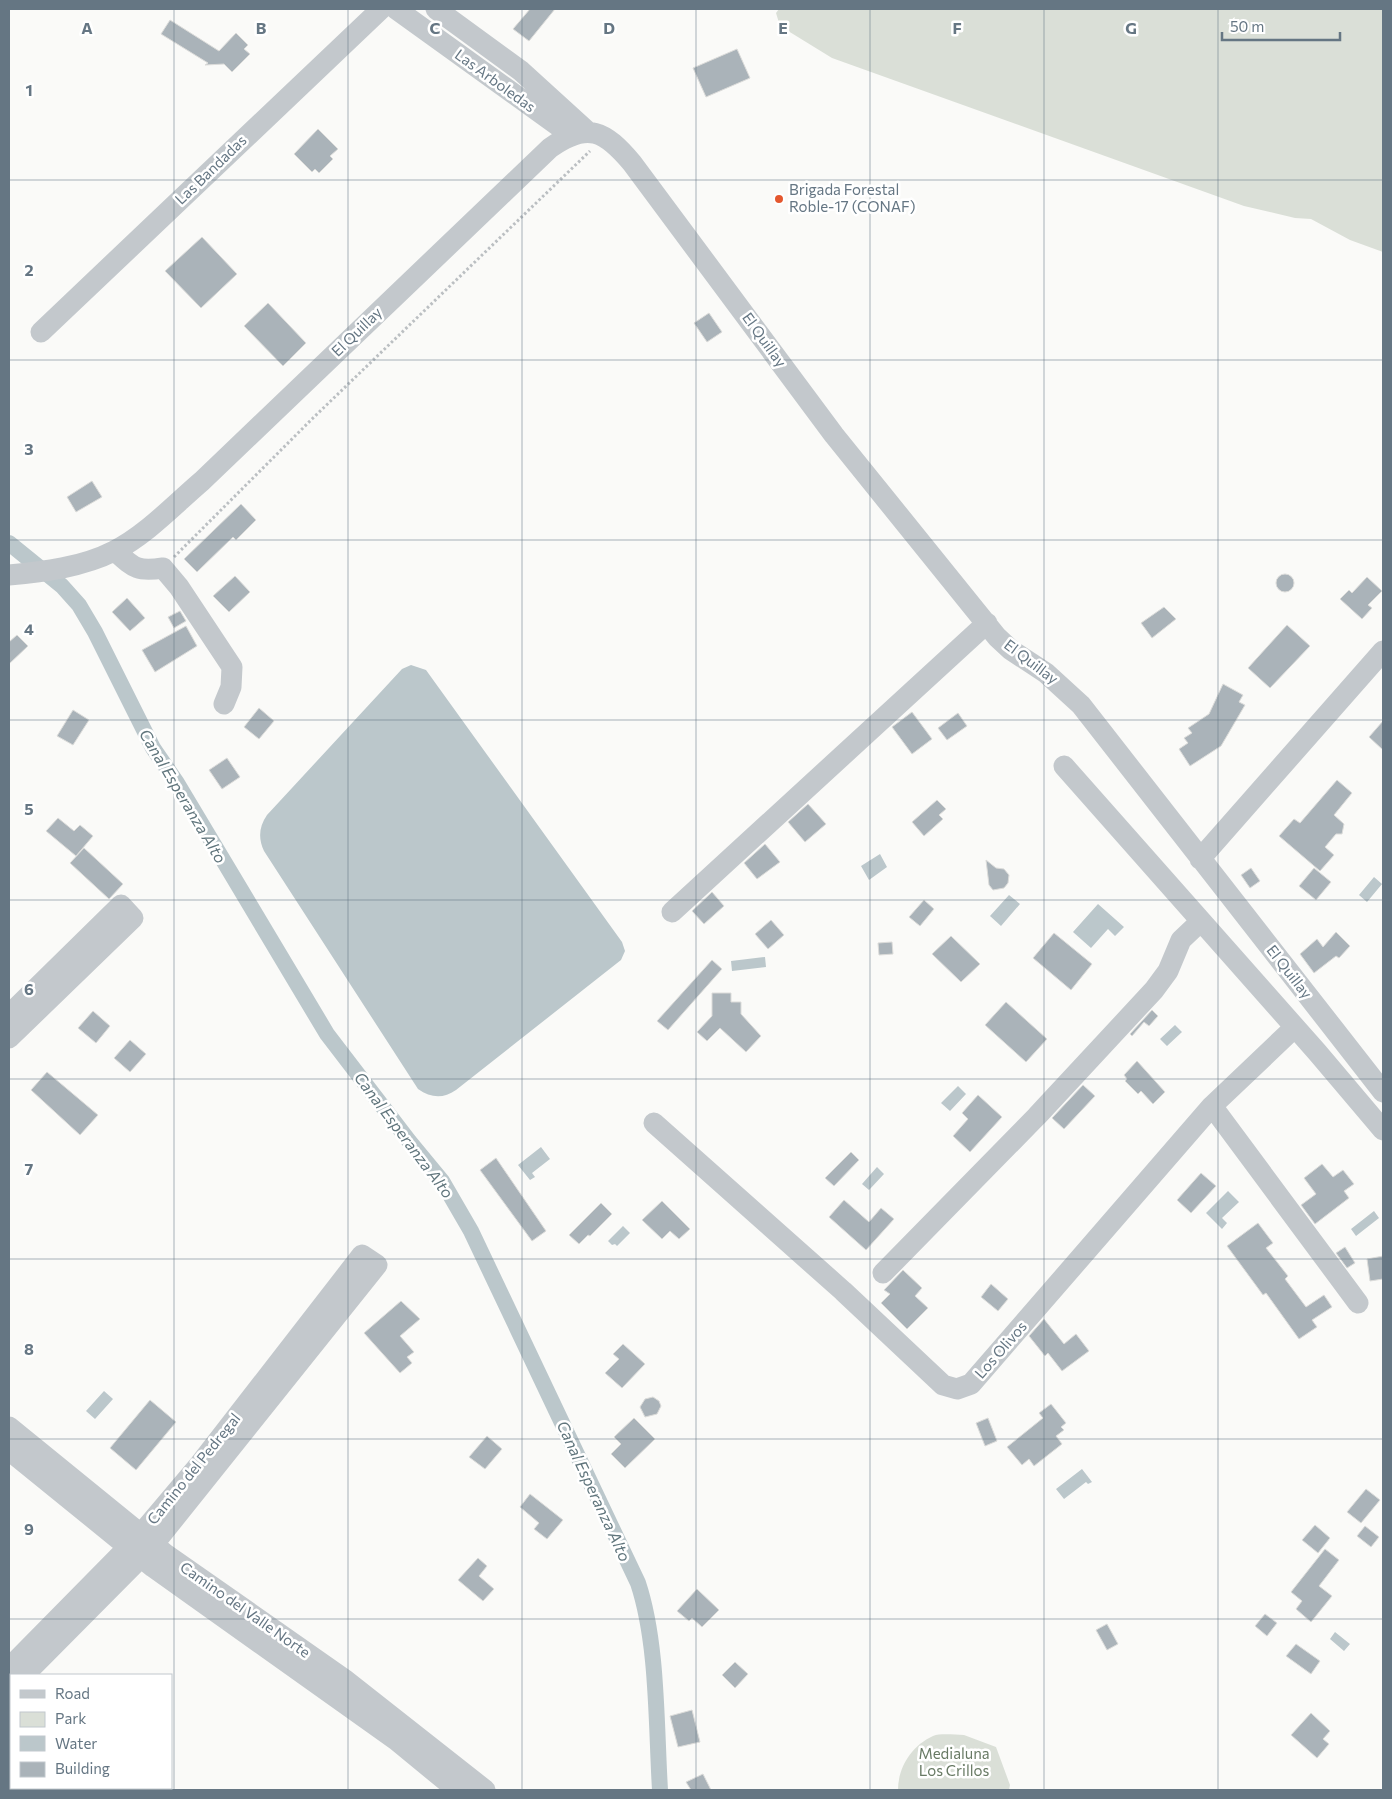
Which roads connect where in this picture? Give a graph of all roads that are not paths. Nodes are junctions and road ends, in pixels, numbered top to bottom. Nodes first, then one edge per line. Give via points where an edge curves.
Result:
1 (381, 9) edge
2 (396, 9) edge
3 (436, 9) edge
4 (588, 134) junction
5 (41, 332) dead end
6 (115, 551) junction
7 (11, 575) edge
8 (987, 623) junction
9 (1383, 651) edge
10 (224, 704) dead end
11 (1064, 766) dead end
12 (1200, 858) junction
13 (672, 912) dead end
14 (1200, 922) junction
15 (9, 1014) edge
16 (1294, 1028) junction
17 (9, 1038) edge
18 (1383, 1092) edge
19 (1212, 1106) junction
20 (654, 1123) dead end
21 (1383, 1130) edge
22 (370, 1260) dead end
23 (883, 1272) dead end
24 (1358, 1303) dead end
25 (9, 1426) edge
26 (9, 1450) edge
27 (141, 1546) junction
28 (9, 1668) edge
29 (25, 1674) edge
30 (457, 1790) edge
31 (485, 1790) edge

1 - 5 street, Las Bandadas
2 - 4 street, Las Arboledas
3 - 4 street, Las Arboledas via 521,71
4 - 6 street, El Quillay via 550,148 202,481 164,515
4 - 8 street, El Quillay via 617,145 632,163 834,435
6 - 7 street, El Quillay via 85,562
6 - 10 street via 134,568 163,568 179,587 232,667 231,687
8 - 12 street, El Quillay via 1011,650 1046,673 1082,705
8 - 13 street
9 - 12 street
11 - 14 street
12 - 18 street, El Quillay
14 - 16 street
14 - 23 street via 1181,940 1168,971 1154,990 1037,1116
15 - 17 street via 127,912
16 - 19 street, Los Olivos
16 - 21 street
19 - 20 street, Los Olivos via 971,1384 957,1389 943,1386 843,1291
19 - 24 street
22 - 27 street, Camino del Pedregal
25 - 27 street, Camino del Valle Norte
26 - 27 street, Camino del Valle Norte
27 - 28 street, Camino del Pedregal
27 - 29 street, Camino del Pedregal
27 - 30 street, Camino del Valle Norte
27 - 31 street, Camino del Valle Norte via 344,1680

